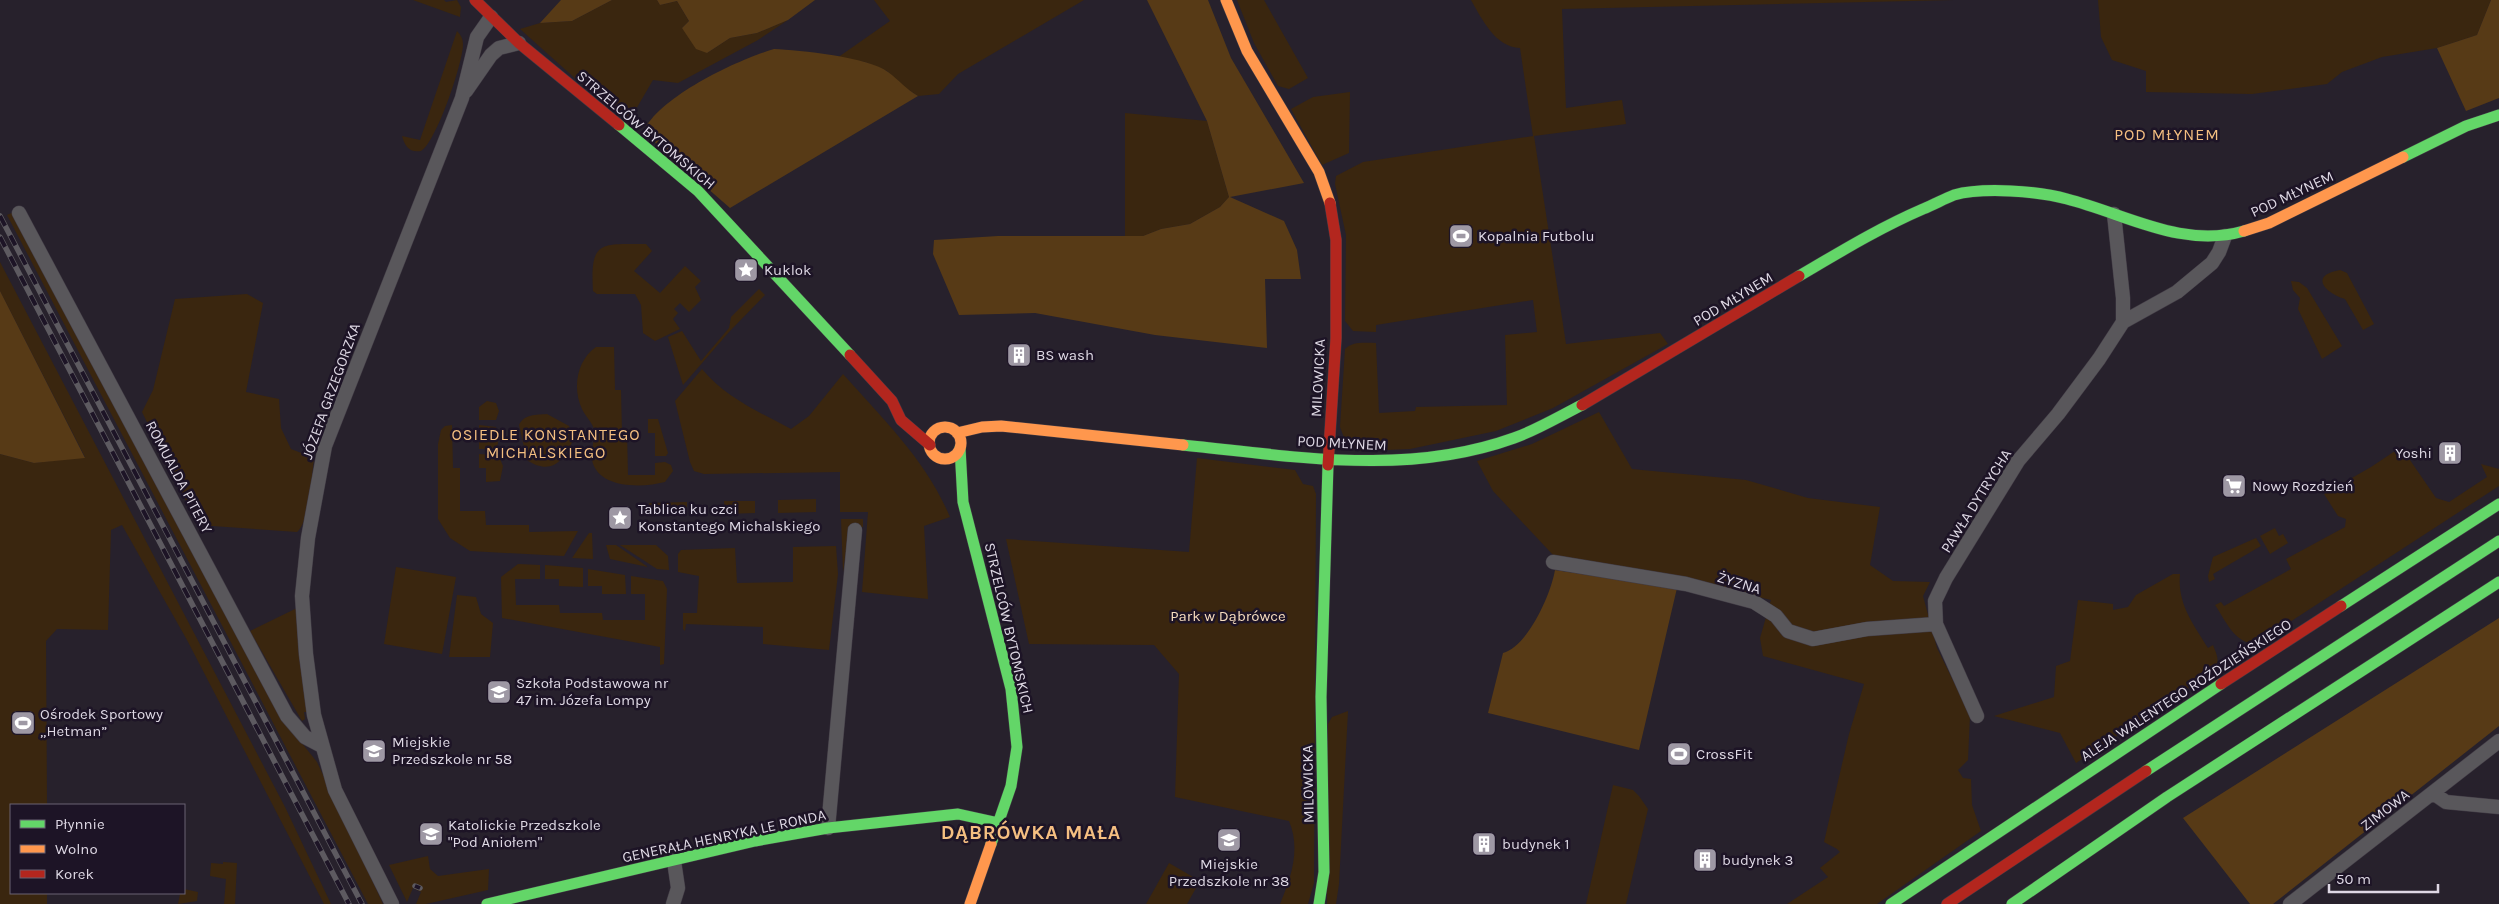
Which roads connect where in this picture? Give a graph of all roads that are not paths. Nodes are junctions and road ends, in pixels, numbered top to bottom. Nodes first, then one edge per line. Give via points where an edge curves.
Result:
1 (475, 0) edge
2 (1226, 0) edge
3 (495, 20) junction
4 (519, 43) junction
5 (491, 55) junction
6 (462, 98) junction
7 (2499, 115) edge
8 (19, 213) dead end
9 (2114, 214) junction
10 (2225, 236) junction
11 (2123, 322) junction
12 (892, 401) junction
13 (910, 411) dead end
14 (924, 421) dead end
15 (943, 428) junction
16 (957, 433) junction
17 (930, 445) junction
18 (960, 448) junction
19 (937, 456) junction
20 (1328, 460) junction
21 (963, 502) junction
22 (2499, 504) edge
23 (855, 530) dead end
24 (2499, 541) edge
25 (1553, 562) dead end
26 (2499, 583) edge
27 (1936, 624) junction
28 (1977, 716) dead end
29 (2499, 741) edge
30 (322, 746) junction
31 (2433, 793) junction
32 (2499, 807) edge
33 (999, 823) junction
34 (828, 828) junction
35 (674, 861) junction
36 (392, 904) edge
37 (487, 904) edge
38 (673, 904) edge
39 (970, 904) edge
40 (1319, 904) edge
41 (1890, 904) edge
42 (1947, 904) edge
43 (2012, 904) edge
44 (2290, 904) edge

1 - 3 main road, STRZELCÓW BYTOMSKICH
2 - 20 main road, MILOWICKA via 1248,51 1319,172 1332,212 1337,284
3 - 4 main road, STRZELCÓW BYTOMSKICH
3 - 5 street, JÓZEFA GRZEGORZKA
3 - 6 street, JÓZEFA GRZEGORZKA via 477,37
4 - 5 street via 499,48
4 - 12 main road, STRZELCÓW BYTOMSKICH via 698,191
5 - 6 street, JÓZEFA GRZEGORZKA
6 - 30 street, JÓZEFA GRZEGORZKA via 325,446 315,492 302,596 310,688
7 - 10 main road, POD MŁYNEM via 2466,126 2270,223
8 - 30 street, ROMUALDA PITERY via 287,716 305,737
9 - 10 main road, POD MŁYNEM via 2176,233
9 - 11 street
9 - 20 main road, POD MŁYNEM via 2033,192 1955,195 1880,228 1599,397 1514,438 1425,459
10 - 11 street, PAWŁA DYTRYCHA via 2212,263 2177,292
11 - 27 street, PAWŁA DYTRYCHA via 2058,414 2018,461 1942,586 1935,601
12 - 13 main road, STRZELCÓW BYTOMSKICH
12 - 17 main road, STRZELCÓW BYTOMSKICH via 901,420
14 - 15 main road
15 - 16 main road
15 - 17 main road via 934,432
16 - 18 main road
16 - 20 main road, POD MŁYNEM via 1001,426
17 - 19 main road
18 - 19 main road via 950,458
18 - 21 main road
19 - 21 main road
20 - 40 main road, MILOWICKA via 1321,697 1324,872
21 - 33 main road, STRZELCÓW BYTOMSKICH via 1015,712 1016,768
22 - 41 main road, ALEJA WALENTEGO ROŹDZIEŃSKIEGO
23 - 34 street
24 - 42 main road
25 - 27 street, ŻYZNA via 1686,584 1754,602 1776,616 1788,631 1814,639 1867,629
26 - 43 main road via 2167,797
27 - 28 street, PAWŁA DYTRYCHA
29 - 31 street, ZIMOWA
30 - 36 street, JÓZEFA GRZEGORZKA via 335,790
31 - 32 street via 2446,802
31 - 44 street, ZIMOWA
33 - 34 main road, GENERAŁA HENRYKA LE RONDA via 958,814
33 - 39 main road, STRZELCÓW BYTOMSKICH
34 - 35 main road, GENERAŁA HENRYKA LE RONDA via 755,841
35 - 37 main road, GENERAŁA HENRYKA LE RONDA
35 - 38 street via 678,888

